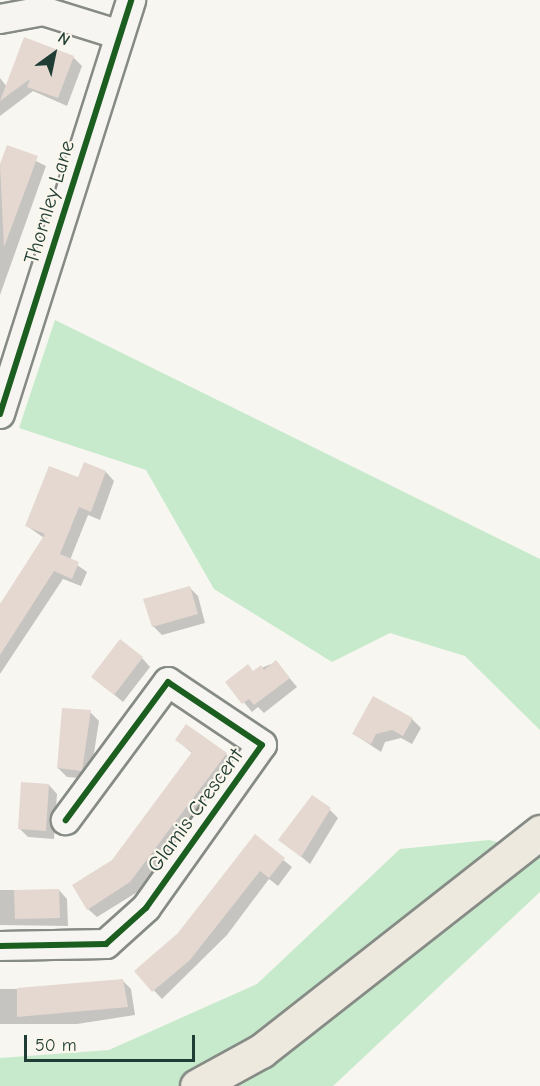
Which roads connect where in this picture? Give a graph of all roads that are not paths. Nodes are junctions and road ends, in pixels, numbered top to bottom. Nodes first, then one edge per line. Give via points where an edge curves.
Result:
1 (130, 0) edge
2 (0, 19) edge
3 (117, 34) junction
4 (0, 414) edge
5 (66, 820) dead end
6 (540, 832) edge
7 (0, 946) edge
8 (196, 1086) edge

1 - 3 street, Thornley Lane
2 - 3 street via 43,11
3 - 4 street, Thornley Lane
5 - 7 street, Glamis Crescent via 168,682 262,745 146,908 106,944
6 - 8 main road via 261,1051

